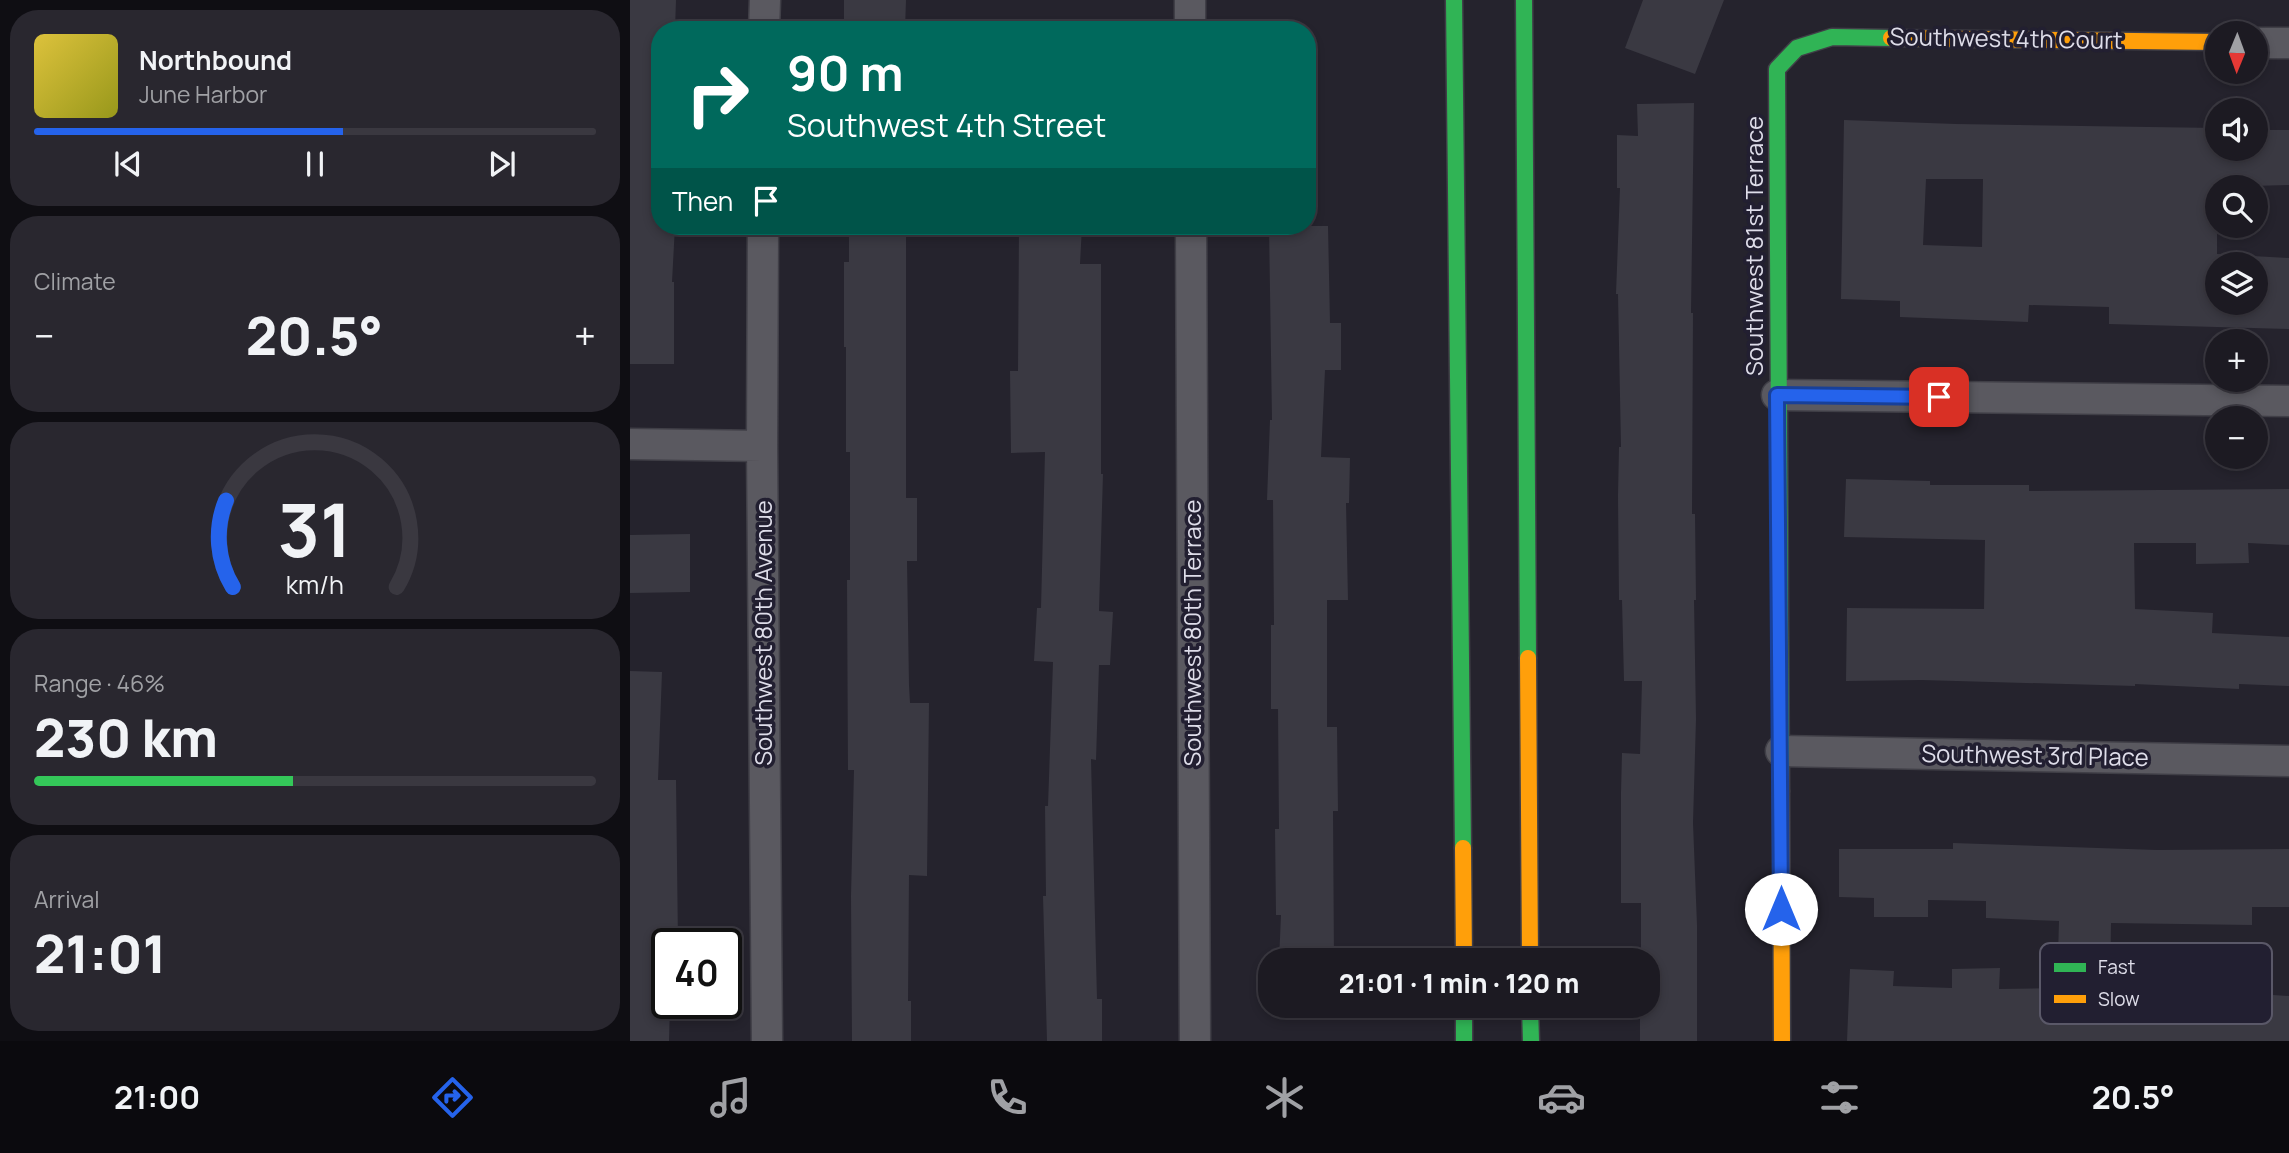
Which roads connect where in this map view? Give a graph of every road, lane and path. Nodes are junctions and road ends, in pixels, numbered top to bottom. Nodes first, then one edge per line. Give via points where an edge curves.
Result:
1 (765, 0) edge
2 (1190, 0) edge
3 (1454, 0) edge
4 (1524, 0) edge
5 (764, 21) edge
6 (1190, 21) edge
7 (2205, 42) edge
8 (2268, 43) edge
9 (2289, 43) edge
10 (1797, 48) joint
11 (763, 235) edge
12 (1191, 235) edge
13 (1777, 395) junction
14 (2289, 401) edge
15 (630, 444) edge
16 (762, 446) junction
17 (1780, 751) junction
18 (2289, 761) edge
19 (1464, 948) edge
20 (1530, 948) edge
21 (1464, 1018) edge
22 (1530, 1018) edge
23 (767, 1041) edge
24 (1195, 1041) edge
25 (1464, 1041) edge
26 (1531, 1041) edge
27 (1782, 1041) edge

1 - 5 street
2 - 6 street
3 - 19 street
4 - 20 street
7 - 10 street, Southwest 4th Court via 1832,37
8 - 9 street
10 - 13 street, Southwest 81st Terrace via 1777,69
11 - 16 street, Southwest 80th Avenue
12 - 24 street, Southwest 80th Terrace
13 - 14 street
13 - 17 street, Southwest 81st Terrace
15 - 16 street
16 - 23 street, Southwest 80th Avenue
17 - 18 street, Southwest 3rd Place
17 - 27 street, Southwest 81st Terrace
21 - 25 street
22 - 26 street

